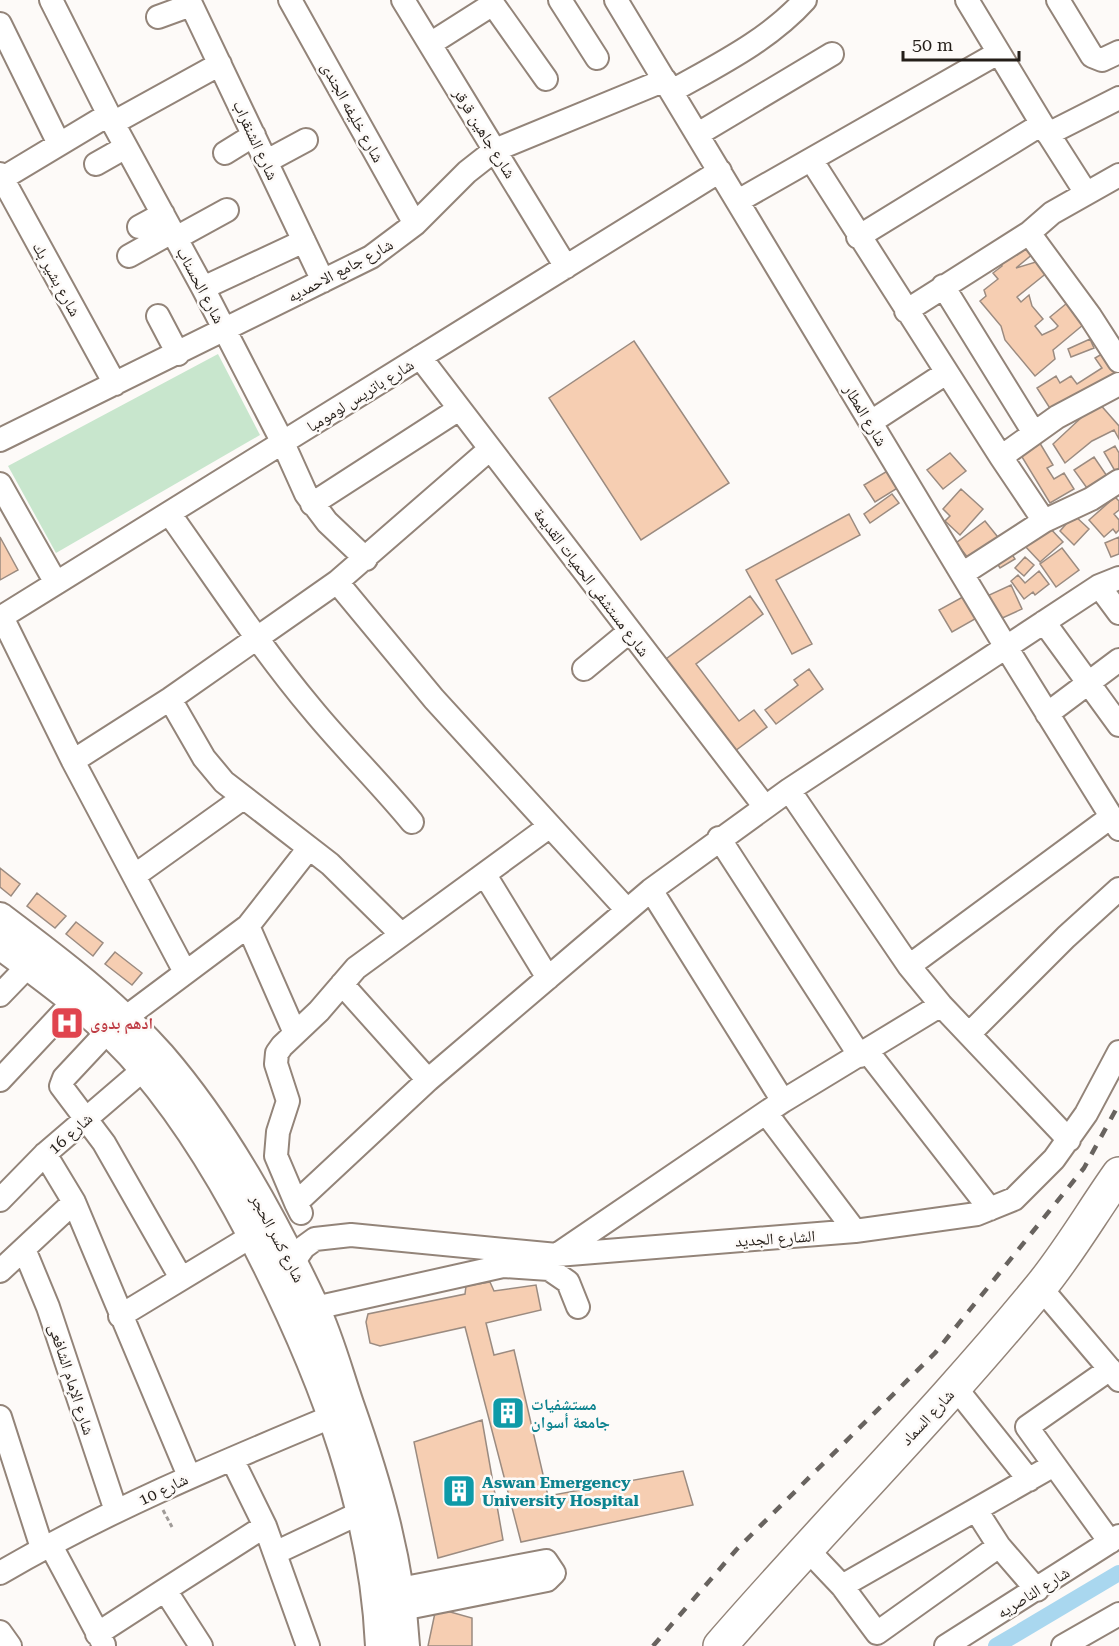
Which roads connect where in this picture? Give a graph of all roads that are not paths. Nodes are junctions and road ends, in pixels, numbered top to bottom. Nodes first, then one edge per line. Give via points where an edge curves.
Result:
1 (51, 0) edge
2 (290, 0) edge
3 (403, 0) edge
4 (560, 0) edge
5 (616, 0) edge
6 (805, 0) edge
7 (967, 0) edge
8 (1058, 0) edge
9 (190, 2) edge
10 (491, 2) edge
11 (159, 17) dead end
12 (0, 24) edge
13 (430, 44) junction
14 (1119, 52) edge
15 (999, 53) junction
16 (832, 54) dead end
17 (597, 58) dead end
18 (220, 64) junction
19 (546, 79) dead end
20 (668, 86) junction
21 (1119, 98) edge
22 (111, 119) junction
23 (1045, 129) junction
24 (698, 134) junction
25 (254, 135) junction
26 (306, 140) dead end
27 (59, 144) junction
28 (126, 147) junction
29 (495, 150) junction
30 (225, 153) dead end
31 (267, 161) junction
32 (812, 161) junction
33 (96, 164) dead end
34 (720, 171) junction
35 (1119, 175) edge
36 (1, 176) edge
37 (1086, 193) junction
38 (738, 201) junction
39 (227, 210) dead end
40 (415, 224) junction
41 (139, 227) dead end
42 (170, 228) junction
43 (1029, 233) junction
44 (858, 237) junction
45 (304, 241) junction
46 (129, 256) dead end
47 (566, 267) junction
48 (323, 280) junction
49 (943, 286) junction
50 (203, 288) junction
51 (906, 311) junction
52 (158, 316) dead end
53 (225, 330) junction
54 (178, 354) junction
55 (420, 357) junction
56 (1119, 361) edge
57 (946, 374) junction
58 (115, 384) junction
59 (1119, 384) edge
60 (459, 409) junction
61 (871, 422) junction
62 (1034, 433) junction
63 (0, 440) edge
64 (283, 443) junction
65 (490, 449) junction
66 (1001, 456) junction
67 (1119, 481) edge
68 (0, 483) edge
69 (312, 504) junction
70 (169, 513) junction
71 (1044, 521) junction
72 (366, 559) junction
73 (962, 574) junction
74 (337, 582) junction
75 (1109, 582) edge
76 (56, 583) junction
77 (1119, 614) edge
78 (1, 617) edge
79 (1044, 621) junction
80 (630, 631) junction
81 (258, 639) junction
82 (1006, 647) junction
83 (1119, 660) edge
84 (584, 669) dead end
85 (1089, 682) junction
86 (170, 699) junction
87 (1047, 714) junction
88 (1119, 725) edge
89 (73, 761) junction
90 (789, 790) junction
91 (243, 798) junction
92 (765, 807) junction
93 (412, 822) dead end
94 (1115, 823) edge
95 (550, 826) junction
96 (719, 838) junction
97 (309, 848) junction
98 (485, 875) junction
99 (134, 876) junction
100 (1119, 889) edge
101 (651, 890) junction
102 (627, 910) junction
103 (0, 917) edge
104 (248, 926) junction
105 (400, 933) junction
106 (0, 945) edge
107 (28, 966) junction
108 (909, 966) junction
109 (185, 972) junction
110 (548, 978) junction
111 (342, 984) junction
112 (0, 995) edge
113 (74, 1001) junction
114 (941, 1005) junction
115 (117, 1024) junction
116 (295, 1033) junction
117 (969, 1034) junction
118 (1119, 1052) edge
119 (863, 1054) junction
120 (144, 1069) junction
121 (0, 1080) edge
122 (428, 1080) junction
123 (774, 1107) junction
124 (87, 1117) junction
125 (1069, 1140) junction
126 (45, 1154) junction
127 (1119, 1174) edge
128 (246, 1178) junction
129 (0, 1200) edge
130 (74, 1202) junction
131 (299, 1208) junction
132 (990, 1209) junction
133 (855, 1232) junction
134 (351, 1235) junction
135 (252, 1236) junction
136 (24, 1249) junction
137 (557, 1254) junction
138 (292, 1264) junction
139 (0, 1271) edge
140 (181, 1278) junction
141 (1040, 1287) junction
142 (578, 1307) dead end
143 (315, 1308) junction
144 (120, 1316) junction
145 (1114, 1375) edge
146 (955, 1387) junction
147 (0, 1417) edge
148 (331, 1417) junction
149 (232, 1458) junction
150 (1054, 1465) junction
151 (189, 1476) junction
152 (1029, 1480) junction
153 (976, 1510) junction
154 (116, 1511) junction
155 (362, 1512) junction
156 (265, 1526) junction
157 (1115, 1539) edge
158 (46, 1546) junction
159 (999, 1546) junction
160 (805, 1547) junction
161 (275, 1553) junction
162 (0, 1573) edge
163 (842, 1586) junction
164 (165, 1590) junction
165 (1037, 1590) junction
166 (389, 1601) junction
167 (1119, 1614) edge
168 (0, 1632) edge
169 (101, 1640) edge
170 (10, 1646) edge
171 (201, 1646) edge
172 (308, 1646) edge
173 (380, 1646) edge
174 (405, 1646) edge
175 (720, 1646) edge
176 (946, 1646) edge
177 (1063, 1646) edge

1 - 22 street, شارع الحسناب
2 - 40 street, شارع خليفه الجندى
3 - 13 street, شارع جاهين قرقر
4 - 17 street
5 - 20 street, شارع المطار
6 - 20 street, شارع جامع الاحمديه via 747,47
7 - 15 street
8 - 14 street via 1092,56 1102,60
9 - 11 street
9 - 18 street, شارع الشنقراب
10 - 13 street
10 - 19 street
12 - 27 street
13 - 29 street, شارع جاهين قرقر
15 - 23 street
15 - 32 street
16 - 24 street
18 - 22 street
18 - 25 street, شارع الشنقراب
20 - 24 street, شارع المطار
20 - 29 street, شارع جامع الاحمديه
21 - 23 street
22 - 27 street
22 - 28 street, شارع الحسناب
23 - 37 street
23 - 44 street
24 - 34 street, شارع المطار
25 - 30 street
25 - 31 street, شارع الشنقراب
26 - 31 street
27 - 36 street
28 - 33 street
28 - 42 street, شارع الحسناب
29 - 40 street, شارع جامع الاحمديه
29 - 47 street, شارع جاهين قرقر
31 - 45 street, شارع الشنقراب
32 - 38 street
32 - 44 street
34 - 38 street, شارع المطار
34 - 47 street, شارع باتريس لومومبا
35 - 37 street
36 - 58 street, شارع بشير بك
37 - 43 street via 1052,213
38 - 61 street, شارع المطار
39 - 42 street
40 - 48 street, شارع جامع الاحمديه via 371,256
41 - 42 street
42 - 46 street
42 - 50 street, شارع الحسناب
43 - 49 street
43 - 56 street
44 - 51 street
45 - 48 street, شارع الشنقراب
45 - 50 street
47 - 55 street, شارع باتريس لومومبا
48 - 53 street, شارع جامع الاحمديه
49 - 51 street
49 - 62 street
50 - 53 street, شارع الحسناب
51 - 57 street
52 - 54 street
53 - 54 street, شارع جامع الاحمديه
53 - 64 street, شارع الحسناب
54 - 58 street, شارع جامع الاحمديه
55 - 60 street, شارع مستشفى الحميات القديمة
55 - 64 street, شارع باتريس لومومبا
57 - 61 street
57 - 66 street
58 - 63 street, شارع جامع الاحمديه
59 - 62 street
60 - 65 street, شارع مستشفى الحميات القديمة
60 - 69 street
61 - 73 street, شارع المطار
62 - 66 street
64 - 69 street, شارع الحسناب
64 - 70 street, شارع باتريس لومومبا
65 - 72 street
65 - 80 street, شارع مستشفى الحميات القديمة
66 - 71 street
67 - 71 street
68 - 76 street
69 - 72 street, شارع الحسناب
70 - 76 street, شارع باتريس لومومبا
70 - 81 street
71 - 73 street
72 - 74 street
73 - 82 street, شارع المطار
74 - 81 street
74 - 95 street via 434,699
75 - 77 street
75 - 79 street
76 - 78 street, شارع باتريس لومومبا
78 - 89 street
79 - 82 street
79 - 85 street
80 - 84 street
80 - 92 street, شارع مستشفى الحميات القديمة
81 - 86 street
81 - 93 street via 313,710
82 - 87 street, شارع المطار
82 - 90 street
83 - 85 street
85 - 87 street
85 - 88 street
86 - 89 street
86 - 91 street via 204,758
87 - 94 street, شارع المطار
89 - 99 street
90 - 92 street
90 - 108 street
91 - 97 street
91 - 99 street
92 - 96 street
94 - 108 street
95 - 98 street
95 - 102 street
96 - 101 street
96 - 119 street
97 - 104 street
97 - 105 street
98 - 105 street
98 - 110 street
99 - 109 street
100 - 117 street
101 - 102 street
101 - 123 street
102 - 110 street
103 - 115 main road, شارع كسر الحجر via 70,970
104 - 109 street
104 - 116 street
105 - 111 street
106 - 107 main road, شارع كسر الحجر
107 - 112 street
107 - 113 main road, شارع كسر الحجر
108 - 114 street
109 - 115 street
110 - 122 street
111 - 116 street
111 - 122 street
113 - 115 main road, شارع كسر الحجر
113 - 121 street
114 - 117 street
114 - 119 street
115 - 120 main road, شارع كسر الحجر
115 - 124 street via 64,1078 61,1086
115 - 128 main road, شارع كسر الحجر via 194,1098
116 - 131 street via 277,1053 276,1064 288,1101 276,1144 281,1172
117 - 125 street
118 - 125 street, الشارع الجديد
119 - 123 street
119 - 132 street
120 - 124 street, شارع 16
120 - 135 main road, شارع كسر الحجر via 203,1149
122 - 131 street
123 - 133 street
123 - 137 street
124 - 126 street, شارع 16
124 - 140 street
125 - 132 street, الشارع الجديد via 1014,1199
126 - 129 street, شارع 16
126 - 130 street
127 - 141 highway, شارع السماد
128 - 131 street, الشارع الجديد
128 - 138 main road, شارع كسر الحجر
130 - 136 street
130 - 144 street
131 - 134 street, الشارع الجديد
132 - 133 street, الشارع الجديد via 953,1220
133 - 137 street, الشارع الجديد
134 - 137 street, الشارع الجديد
134 - 138 street, الشارع الجديد via 315,1239
135 - 140 street
135 - 148 main road, شارع كسر الحجر via 308,1356
136 - 139 street
136 - 154 street, شارع الإمام الشافعى via 48,1307
138 - 143 main road, شارع كسر الحجر
140 - 144 street
141 - 145 street
141 - 146 highway, شارع السماد
142 - 143 street via 568,1282 549,1269 502,1266
143 - 166 main road, شارع كسر الحجر via 388,1527
144 - 151 street
145 - 150 street via 1027,1427
146 - 152 street
146 - 160 highway, شارع السماد
147 - 158 street
148 - 149 street, شارع 10
148 - 155 main road, شارع كسر الحجر
149 - 151 street, شارع 10
149 - 156 street
150 - 152 street
150 - 157 street
151 - 154 street, شارع 10
152 - 153 street
153 - 159 street
153 - 163 street
154 - 158 street, شارع 10
155 - 161 street
155 - 166 main road, شارع كسر الحجر
156 - 161 street
156 - 164 street
157 - 165 street, شارع الناصريه
158 - 162 street, شارع 10
158 - 169 street
159 - 163 street via 879,1632 873,1630
159 - 165 street
160 - 163 street
160 - 175 highway, شارع السماد
161 - 172 street
164 - 169 street
164 - 171 street
165 - 176 street, شارع الناصريه
166 - 166 street via 547,1580 554,1573 546,1561
166 - 173 main road, شارع كسر الحجر
166 - 174 main road, شارع كسر الحجر
167 - 177 street
168 - 170 street

